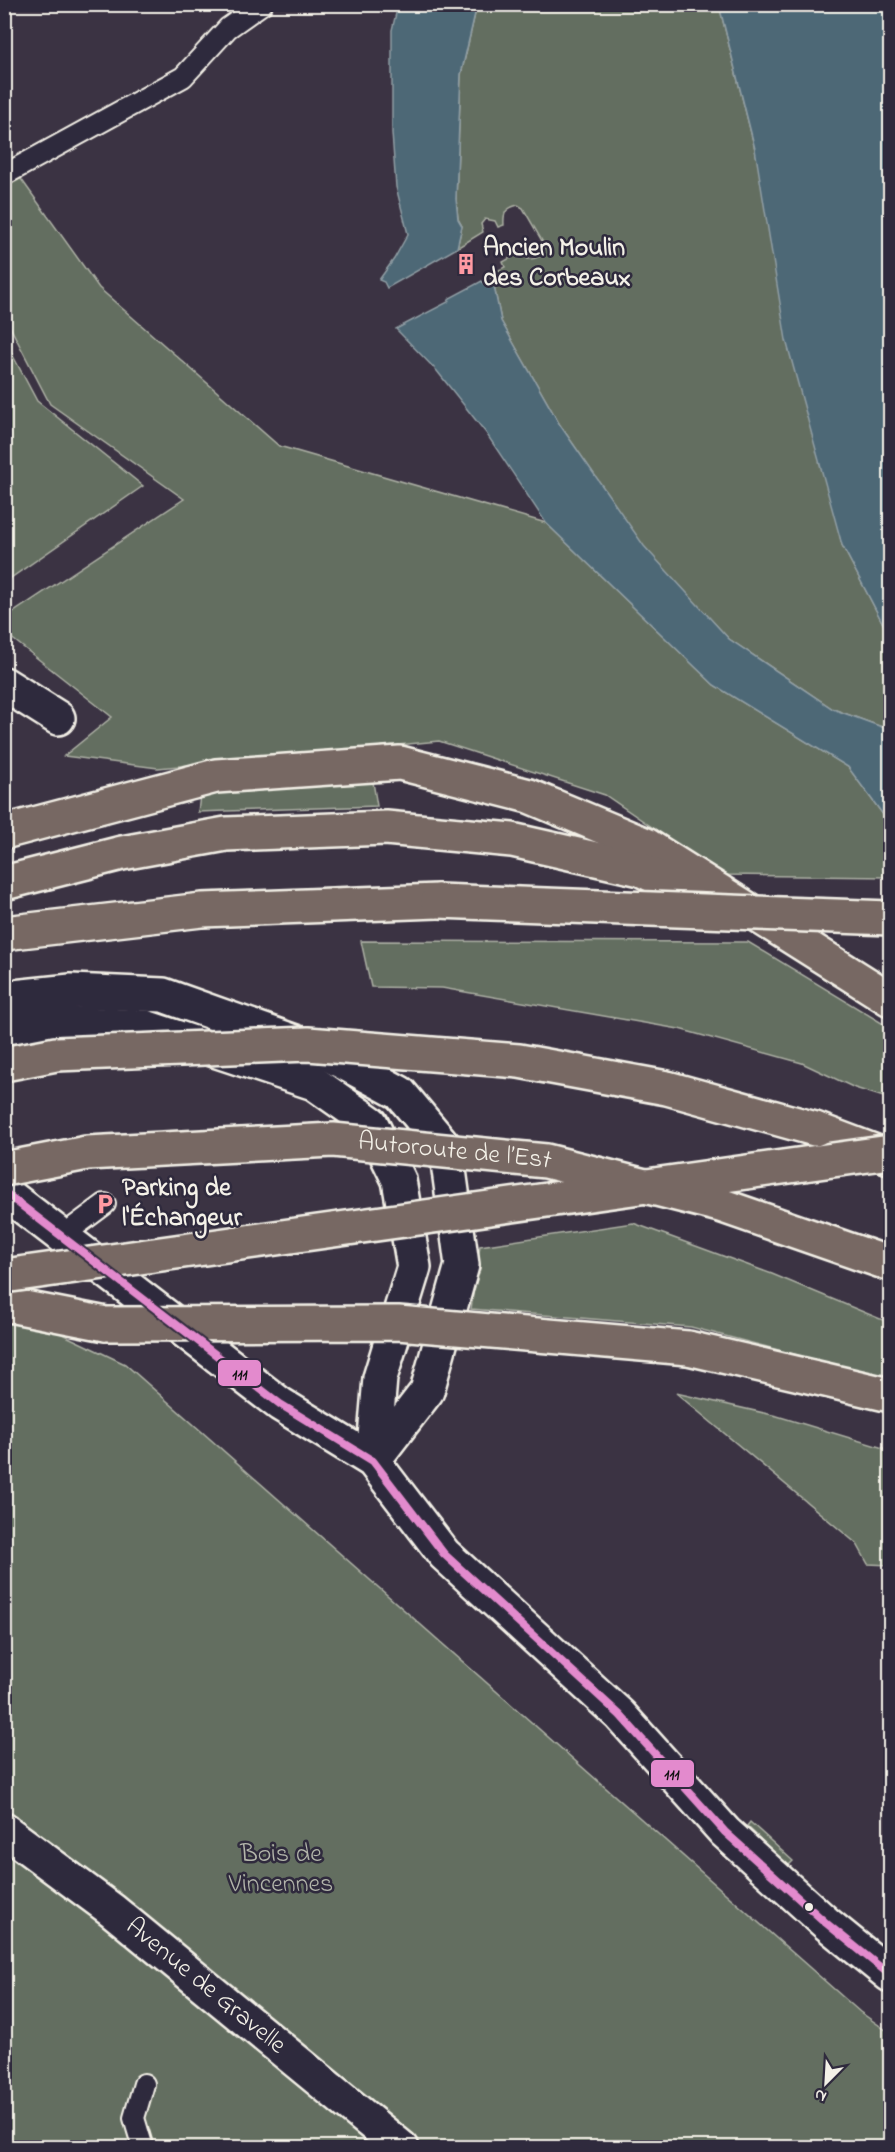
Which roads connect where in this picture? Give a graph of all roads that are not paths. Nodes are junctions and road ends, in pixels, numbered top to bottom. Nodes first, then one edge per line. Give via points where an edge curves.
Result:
1 (262, 4) edge
2 (4, 175) edge
3 (4, 684) edge
4 (58, 717) dead end
5 (4, 832) edge
6 (4, 883) edge
7 (891, 918) edge
8 (4, 933) edge
9 (837, 967) junction
10 (4, 999) edge
11 (891, 999) edge
12 (4, 1030) edge
13 (4, 1064) edge
14 (891, 1152) edge
15 (891, 1158) edge
16 (4, 1169) edge
17 (4, 1192) edge
18 (105, 1204) dead end
19 (62, 1236) junction
20 (891, 1264) edge
21 (4, 1276) edge
22 (4, 1304) edge
23 (891, 1395) edge
24 (373, 1461) junction
25 (4, 1830) edge
26 (891, 1975) edge
27 (144, 2084) dead end
28 (143, 2148) edge
29 (402, 2148) edge

1 - 2 lane via 228,28 183,77
3 - 4 street
5 - 9 highway via 216,776 400,763 529,796 646,845
6 - 9 highway via 122,853 226,834 386,828 512,840 640,869
7 - 8 highway, bridge via 438,901 202,910
9 - 11 highway
10 - 24 street via 71,991 163,995 326,1053 400,1093 446,1148 462,1265 427,1391
12 - 24 street via 64,1023 145,1027 314,1083 371,1123 399,1180 414,1267 380,1378
13 - 15 highway, bridge via 56,1054 308,1044 519,1061 667,1088 815,1129
14 - 21 highway, bridge
16 - 20 highway, Autoroute de l’Est, bridge via 87,1153 333,1140 546,1161 720,1205
17 - 19 street
18 - 19 lane
19 - 24 street via 280,1404
22 - 23 highway, bridge via 106,1324 398,1323 688,1348
24 - 26 street via 444,1554 620,1715 725,1832 826,1923
25 - 29 street, Avenue de Gravelle via 112,1910
27 - 28 lane via 134,2118

